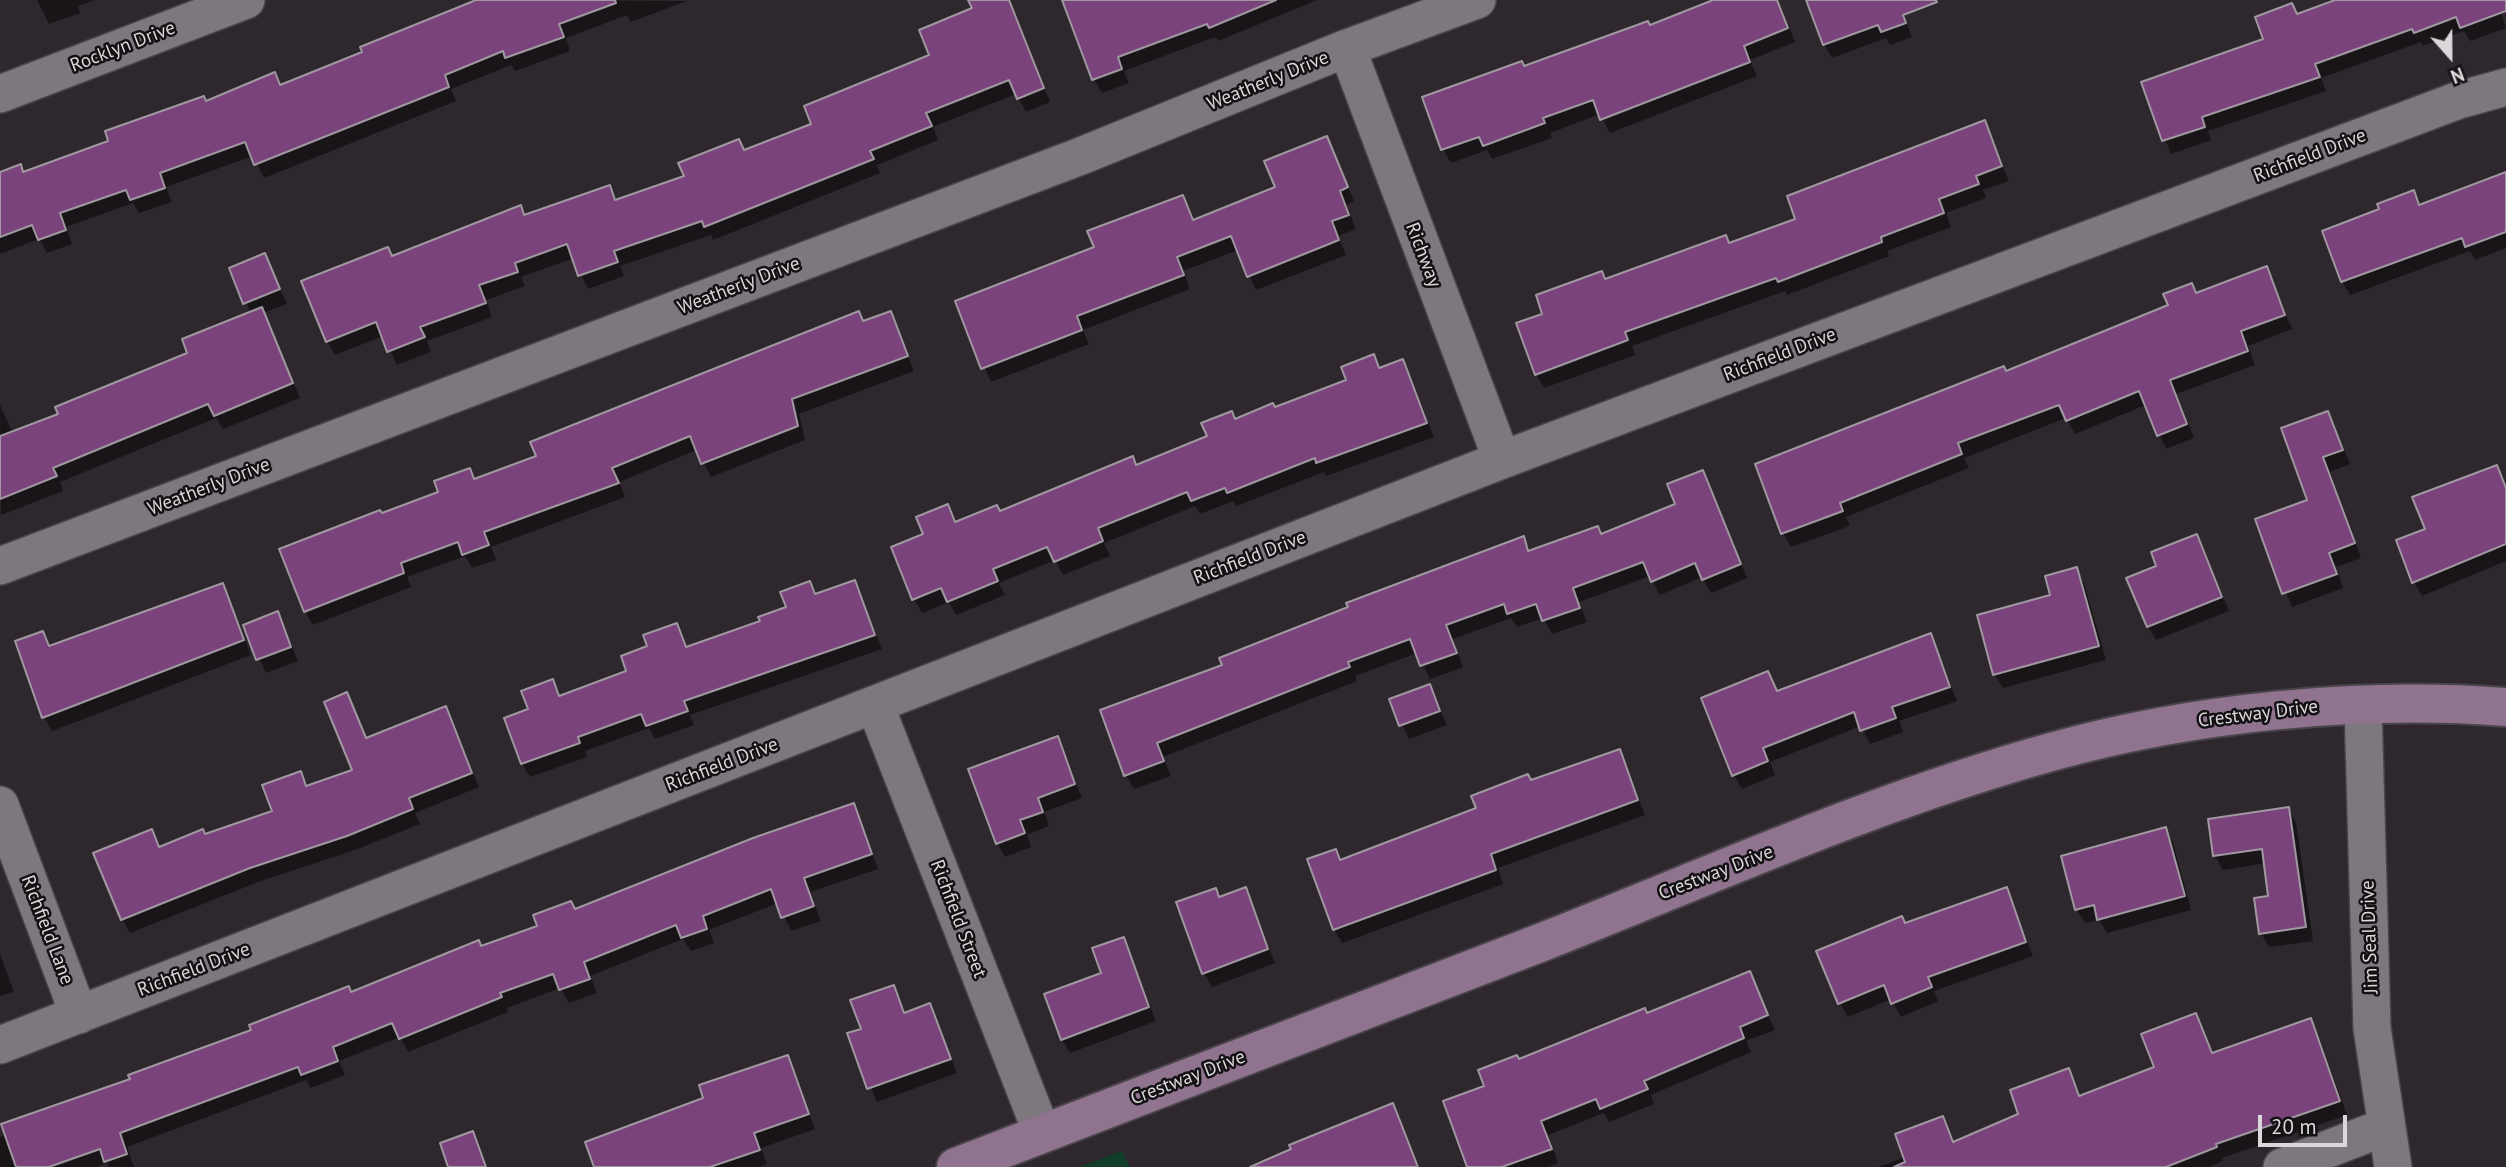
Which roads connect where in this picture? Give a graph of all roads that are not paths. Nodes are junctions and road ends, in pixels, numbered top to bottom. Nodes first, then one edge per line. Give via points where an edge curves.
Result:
1 (246, 0) edge
2 (1476, 0) edge
3 (1347, 48) junction
4 (2506, 87) edge
5 (0, 94) edge
6 (1502, 460) junction
7 (0, 566) edge
8 (875, 705) junction
9 (2363, 705) junction
10 (2506, 707) edge
11 (0, 805) edge
12 (79, 1015) junction
13 (0, 1045) edge
14 (2385, 1127) junction
15 (1042, 1133) junction
16 (956, 1167) edge
17 (2282, 1167) edge
18 (2393, 1167) edge

1 - 5 street, Rocklyn Drive
2 - 3 street, Weatherly Drive
3 - 6 street, Richway
3 - 7 street, Weatherly Drive via 1081,156
4 - 6 street, Richfield Drive via 2459,100
6 - 8 street, Richfield Drive
8 - 12 street, Richfield Drive
8 - 15 street, Richfield Street
9 - 10 main road, Crestway Drive
9 - 14 street, Jim Seal Drive via 2372,1028
9 - 15 main road, Crestway Drive via 2191,723 2054,751 1917,794
11 - 12 street, Richfield Lane
12 - 13 street, Richfield Drive
14 - 17 street
14 - 18 street, Jim Seal Drive
15 - 16 main road, Crestway Drive

